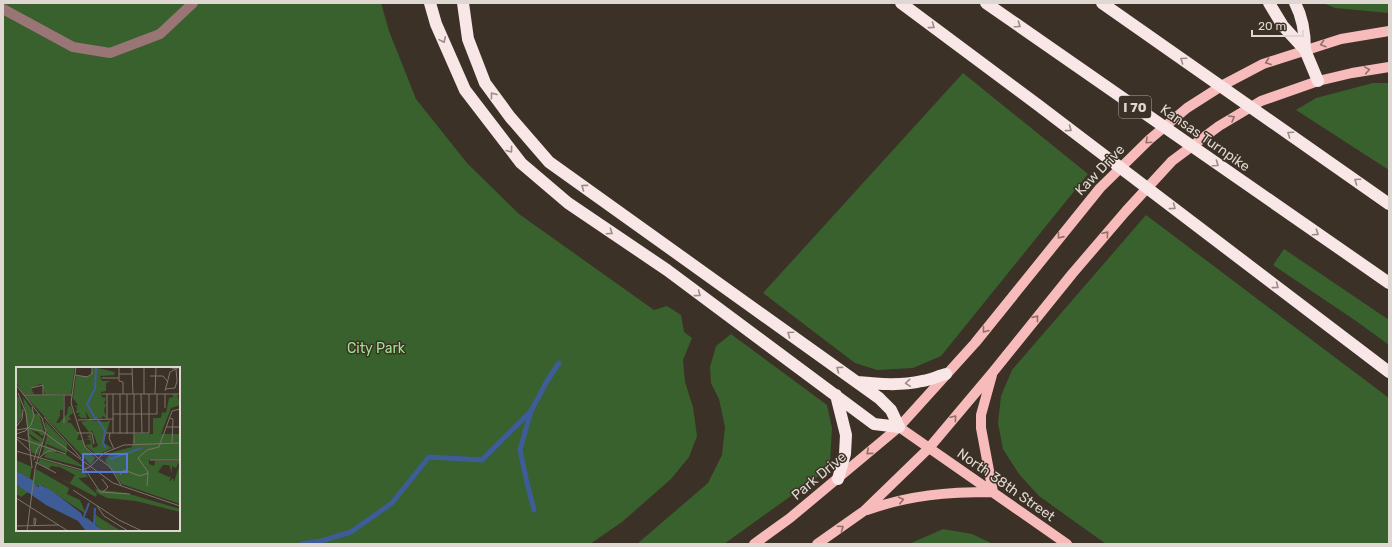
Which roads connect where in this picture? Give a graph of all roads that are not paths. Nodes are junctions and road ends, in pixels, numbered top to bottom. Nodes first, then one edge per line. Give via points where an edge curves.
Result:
1 (193, 3) edge
2 (430, 3) edge
3 (463, 3) edge
4 (901, 3) edge
5 (986, 3) edge
6 (1102, 3) edge
7 (1270, 3) edge
8 (1295, 3) edge
9 (3, 10) edge
10 (1389, 31) edge
11 (1305, 50) junction
12 (1389, 67) edge
13 (1318, 81) junction
14 (1389, 204) edge
15 (1389, 282) edge
16 (993, 372) junction
17 (1389, 372) edge
18 (946, 374) junction
19 (857, 382) junction
20 (836, 396) junction
21 (899, 427) junction
22 (928, 448) junction
23 (838, 478) junction
24 (993, 492) junction
25 (864, 511) junction
26 (754, 544) edge
27 (817, 544) edge
28 (1067, 544) edge

1 - 9 street via 160,34 110,53 73,47
2 -> 20 highway via 436,24 465,90 521,163 568,203 667,270
19 -> 3 highway via 549,162 485,84 468,39
4 -> 17 highway
5 -> 15 highway, Kansas Turnpike / I 70
14 -> 6 highway
7 - 11 highway via 1283,26
8 - 11 highway via 1305,34
10 -> 11 main road, Kaw Drive via 1341,39
11 - 13 highway
11 -> 18 main road, Kaw Drive via 1263,64 1223,85 1186,108 1150,139 1100,188 975,343
13 -> 12 main road
16 -> 13 main road via 1072,274 1172,160 1219,126 1262,102
22 -> 16 main road
16 - 24 main road via 981,415 981,428
18 -> 19 highway via 922,382 902,384
18 - 21 main road, Kaw Drive
19 - 21 highway via 891,410
20 - 21 highway via 874,424
20 - 23 highway via 846,435 845,454
21 - 22 main road, North 38th Street
21 -> 23 main road, Park Drive
22 - 24 main road, North 38th Street
22 - 25 main road
23 - 26 main road, Park Drive
25 -> 24 main road via 925,495
24 - 28 main road, North 38th Street
27 -> 25 main road

